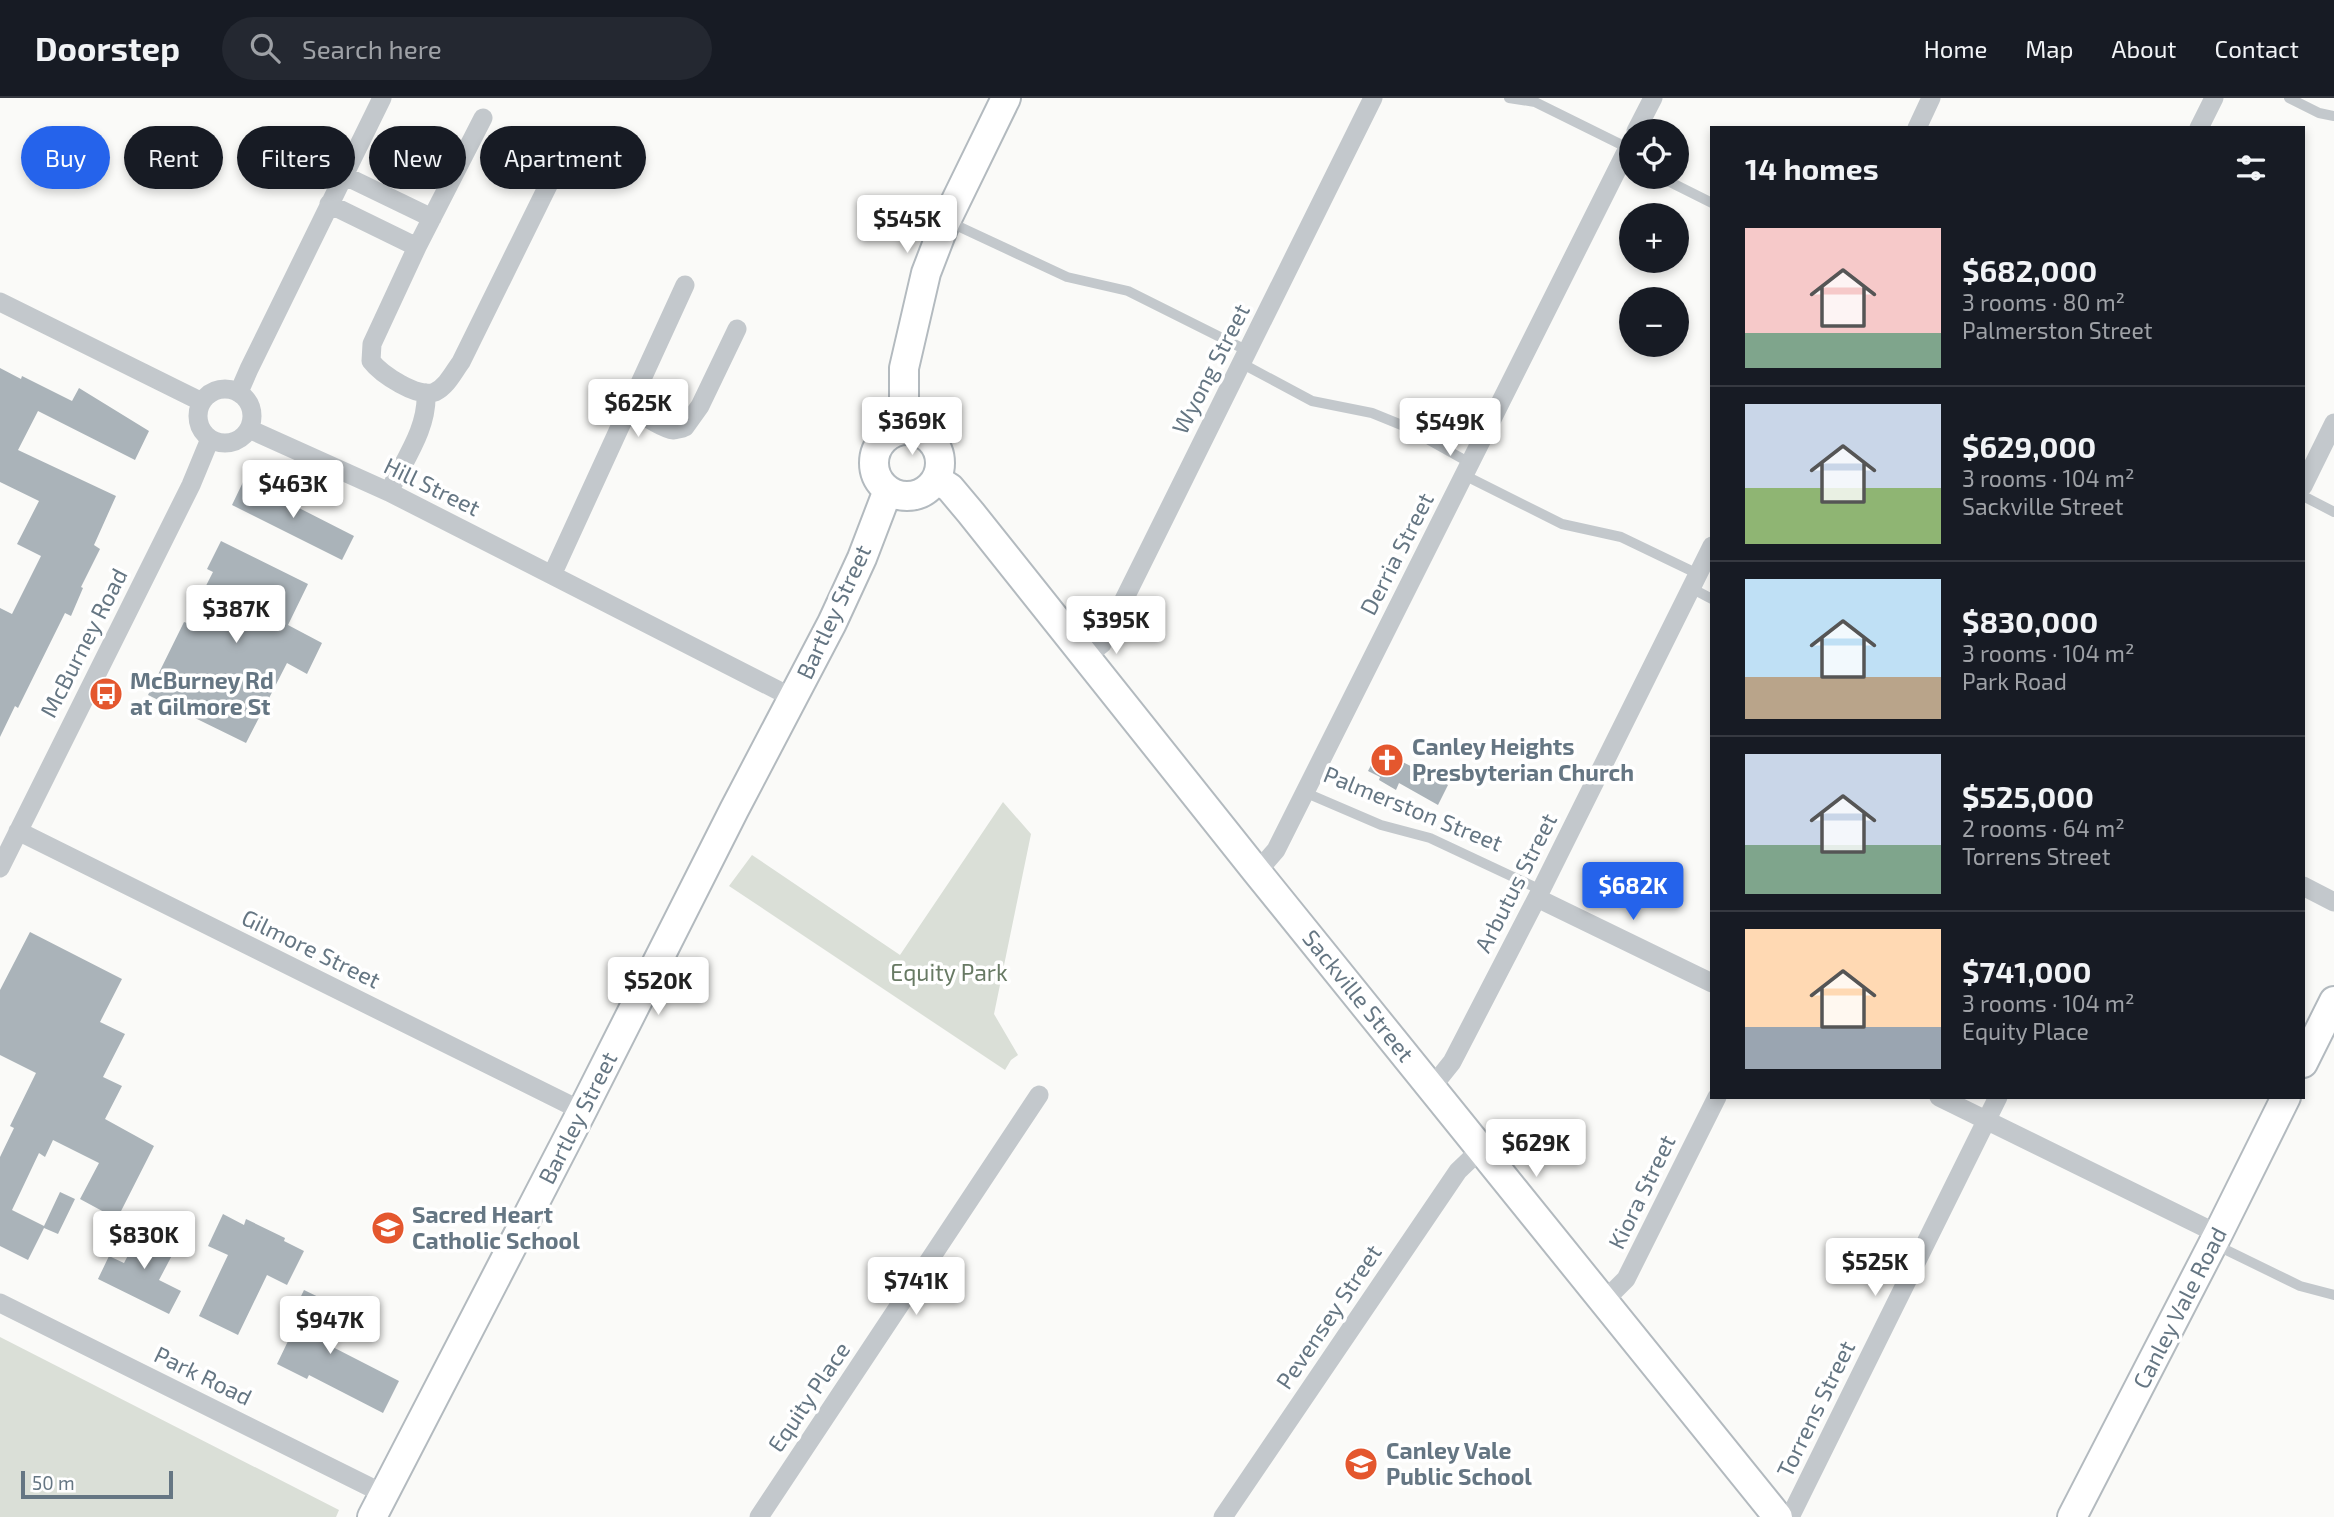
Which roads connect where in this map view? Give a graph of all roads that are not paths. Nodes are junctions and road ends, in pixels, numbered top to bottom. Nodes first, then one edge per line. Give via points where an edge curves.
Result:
1 (382, 98) edge
2 (1006, 98) edge
3 (1373, 98) edge
4 (1509, 98) edge
5 (1653, 98) edge
6 (1931, 98) edge
7 (2214, 98) edge
8 (2289, 98) edge
9 (2334, 116) edge
10 (483, 118) dead end
11 (1643, 119) edge
12 (1918, 126) edge
13 (2200, 126) edge
14 (1619, 143) edge
15 (355, 151) edge
16 (1619, 170) edge
17 (355, 181) edge
18 (336, 189) edge
19 (546, 189) edge
20 (1684, 189) edge
21 (1710, 202) edge
22 (329, 204) junction
23 (432, 218) junction
24 (946, 221) junction
25 (417, 247) junction
26 (685, 285) dead end
27 (0, 302) edge
28 (737, 329) dead end
29 (1244, 357) junction
30 (239, 392) junction
31 (426, 393) junction
32 (202, 402) junction
33 (625, 419) junction
34 (2334, 423) edge
35 (250, 429) junction
36 (909, 430) junction
37 (210, 439) junction
38 (1467, 469) junction
39 (936, 479) junction
40 (2305, 481) edge
41 (888, 490) junction
42 (389, 492) junction
43 (2305, 497) edge
44 (2334, 512) edge
45 (1710, 550) edge
46 (552, 575) junction
47 (1695, 581) junction
48 (1710, 597) edge
49 (1086, 657) junction
50 (793, 698) junction
51 (1304, 792) junction
52 (18, 831) junction
53 (0, 868) edge
54 (1257, 872) junction
55 (2305, 887) edge
56 (1539, 894) junction
57 (2334, 902) edge
58 (1710, 982) edge
59 (2334, 1001) edge
60 (2305, 1059) edge
61 (1432, 1087) junction
62 (1039, 1095) dead end
63 (1716, 1099) edge
64 (1943, 1099) edge
65 (1997, 1099) edge
66 (2285, 1099) edge
67 (582, 1111) junction
68 (1986, 1121) junction
69 (1481, 1149) junction
70 (2216, 1239) junction
71 (2334, 1295) edge
72 (1603, 1302) junction
73 (0, 1303) edge
74 (378, 1506) edge
75 (759, 1517) edge
76 (1223, 1517) edge
77 (1778, 1517) edge
78 (1790, 1517) edge
79 (2072, 1517) edge

1 - 15 street
2 - 24 main road
3 - 29 street, Wyong Street
4 - 14 lane via 1535,102
5 - 11 street, Derria Street
6 - 12 street
7 - 13 street
8 - 9 lane
10 - 23 street
16 - 38 street, Derria Street
17 - 23 street
18 - 22 street
19 - 31 street via 461,362 446,385
20 - 21 lane
22 - 25 street
22 - 30 street
23 - 25 street
24 - 29 lane via 1067,277 1128,291
24 - 36 main road via 926,274 904,368
25 - 31 street via 372,344 371,361 401,384
26 - 33 street
27 - 32 street
28 - 33 street via 685,428 674,430 642,416
29 - 38 lane via 1312,401 1372,413 1404,426
29 - 49 street, Wyong Street via 1102,644
30 - 32 street via 223,388
30 - 35 street via 250,404
31 - 42 street via 422,428
32 - 37 street via 198,418
33 - 46 street
34 - 40 street
35 - 37 street via 236,441
35 - 42 street, Hill Street
36 - 39 main road via 920,432 936,447 940,468
36 - 41 main road via 889,436 877,452 876,473
37 - 52 street, McBurney Road
38 - 47 lane via 1562,524 1621,537
38 - 51 street, Derria Street
39 - 41 main road via 920,494 898,495
39 - 49 main road, Sackville Street via 950,488
41 - 50 main road, Bartley Street via 862,558
42 - 46 street, Hill Street
43 - 44 lane
45 - 47 street, Arbutus Street
46 - 50 street, Hill Street
47 - 48 lane
47 - 56 street, Arbutus Street
49 - 54 main road, Sackville Street
50 - 67 main road, Bartley Street
51 - 54 street, Derria Street via 1273,855
51 - 56 lane, Palmerston Street via 1381,825 1430,838
52 - 53 street, McBurney Road
52 - 67 street, Gilmore Street
54 - 61 main road, Sackville Street
55 - 57 street
56 - 58 street, Palmerston Street
56 - 61 street, Arbutus Street via 1452,1062
59 - 60 main road
61 - 69 main road, Sackville Street
62 - 75 street, Equity Place
63 - 72 street, Kiora Street via 1626,1279
64 - 68 street
65 - 68 street, Torrens Street
66 - 70 main road, Canley Vale Road
67 - 74 main road, Bartley Street
68 - 70 street
68 - 78 street, Torrens Street
69 - 72 main road, Sackville Street
69 - 76 street, Pevensey Street via 1458,1171
70 - 71 lane via 2300,1286
70 - 79 main road, Canley Vale Road
72 - 77 main road, Sackville Street
73 - 74 street, Park Road

